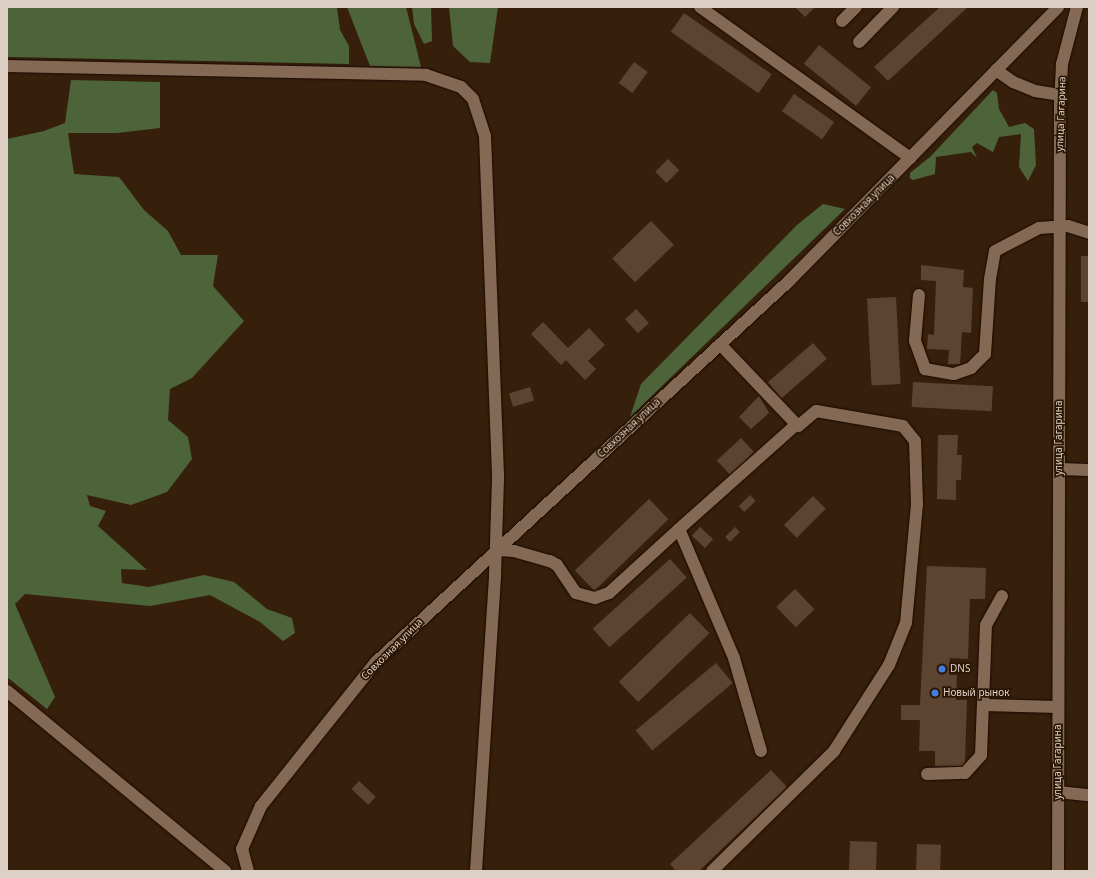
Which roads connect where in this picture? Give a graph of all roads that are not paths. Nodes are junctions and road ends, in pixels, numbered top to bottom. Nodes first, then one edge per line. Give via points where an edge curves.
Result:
1 (700, 7) edge
2 (856, 7) edge
3 (893, 7) edge
4 (1059, 7) edge
5 (1077, 7) edge
6 (842, 21) dead end
7 (1070, 26) junction
8 (859, 42) dead end
9 (7, 66) edge
10 (996, 70) junction
11 (1060, 95) junction
12 (910, 158) junction
13 (1059, 227) junction
14 (1089, 233) edge
15 (918, 295) dead end
16 (720, 344) junction
17 (796, 424) junction
18 (1060, 469) junction
19 (1089, 470) edge
20 (679, 529) junction
21 (497, 550) junction
22 (1002, 596) dead end
23 (7, 691) edge
24 (984, 705) junction
25 (1058, 707) junction
26 (761, 751) dead end
27 (927, 774) dead end
28 (1058, 792) junction
29 (1089, 795) edge
30 (225, 871) edge
31 (248, 871) edge
32 (476, 871) edge
33 (712, 871) edge
34 (1058, 871) edge

1 - 12 street
2 - 6 street
3 - 8 street
4 - 7 street
4 - 10 street, Совхозная улица
5 - 7 street, улица Гагарина
7 - 11 street, улица Гагарина
9 - 21 street via 426,75 461,87 473,100 485,136 498,479
10 - 11 street via 1013,82 1035,91
10 - 12 street, Совхозная улица
11 - 13 street, улица Гагарина
12 - 16 street, Совхозная улица via 789,281
13 - 14 street
13 - 15 street via 1039,228 996,251 990,279 985,354 971,368 954,374 925,369 915,341
13 - 18 street, улица Гагарина
16 - 17 street
16 - 21 street, Совхозная улица
17 - 20 street
17 - 33 street via 798,426 816,411 903,426 915,441 917,504 906,623 889,665 834,751
18 - 19 street
18 - 25 street, улица Гагарина
20 - 21 street via 608,594 595,598 576,593 557,565 550,561
20 - 26 street via 734,658
21 - 31 street, Совхозная улица via 375,664 272,788 244,840 241,854
21 - 32 street
22 - 24 street via 986,625
23 - 30 street
24 - 25 street
24 - 27 street via 982,750 978,760 966,773
25 - 28 street, улица Гагарина
28 - 29 street
28 - 34 street, улица Гагарина

